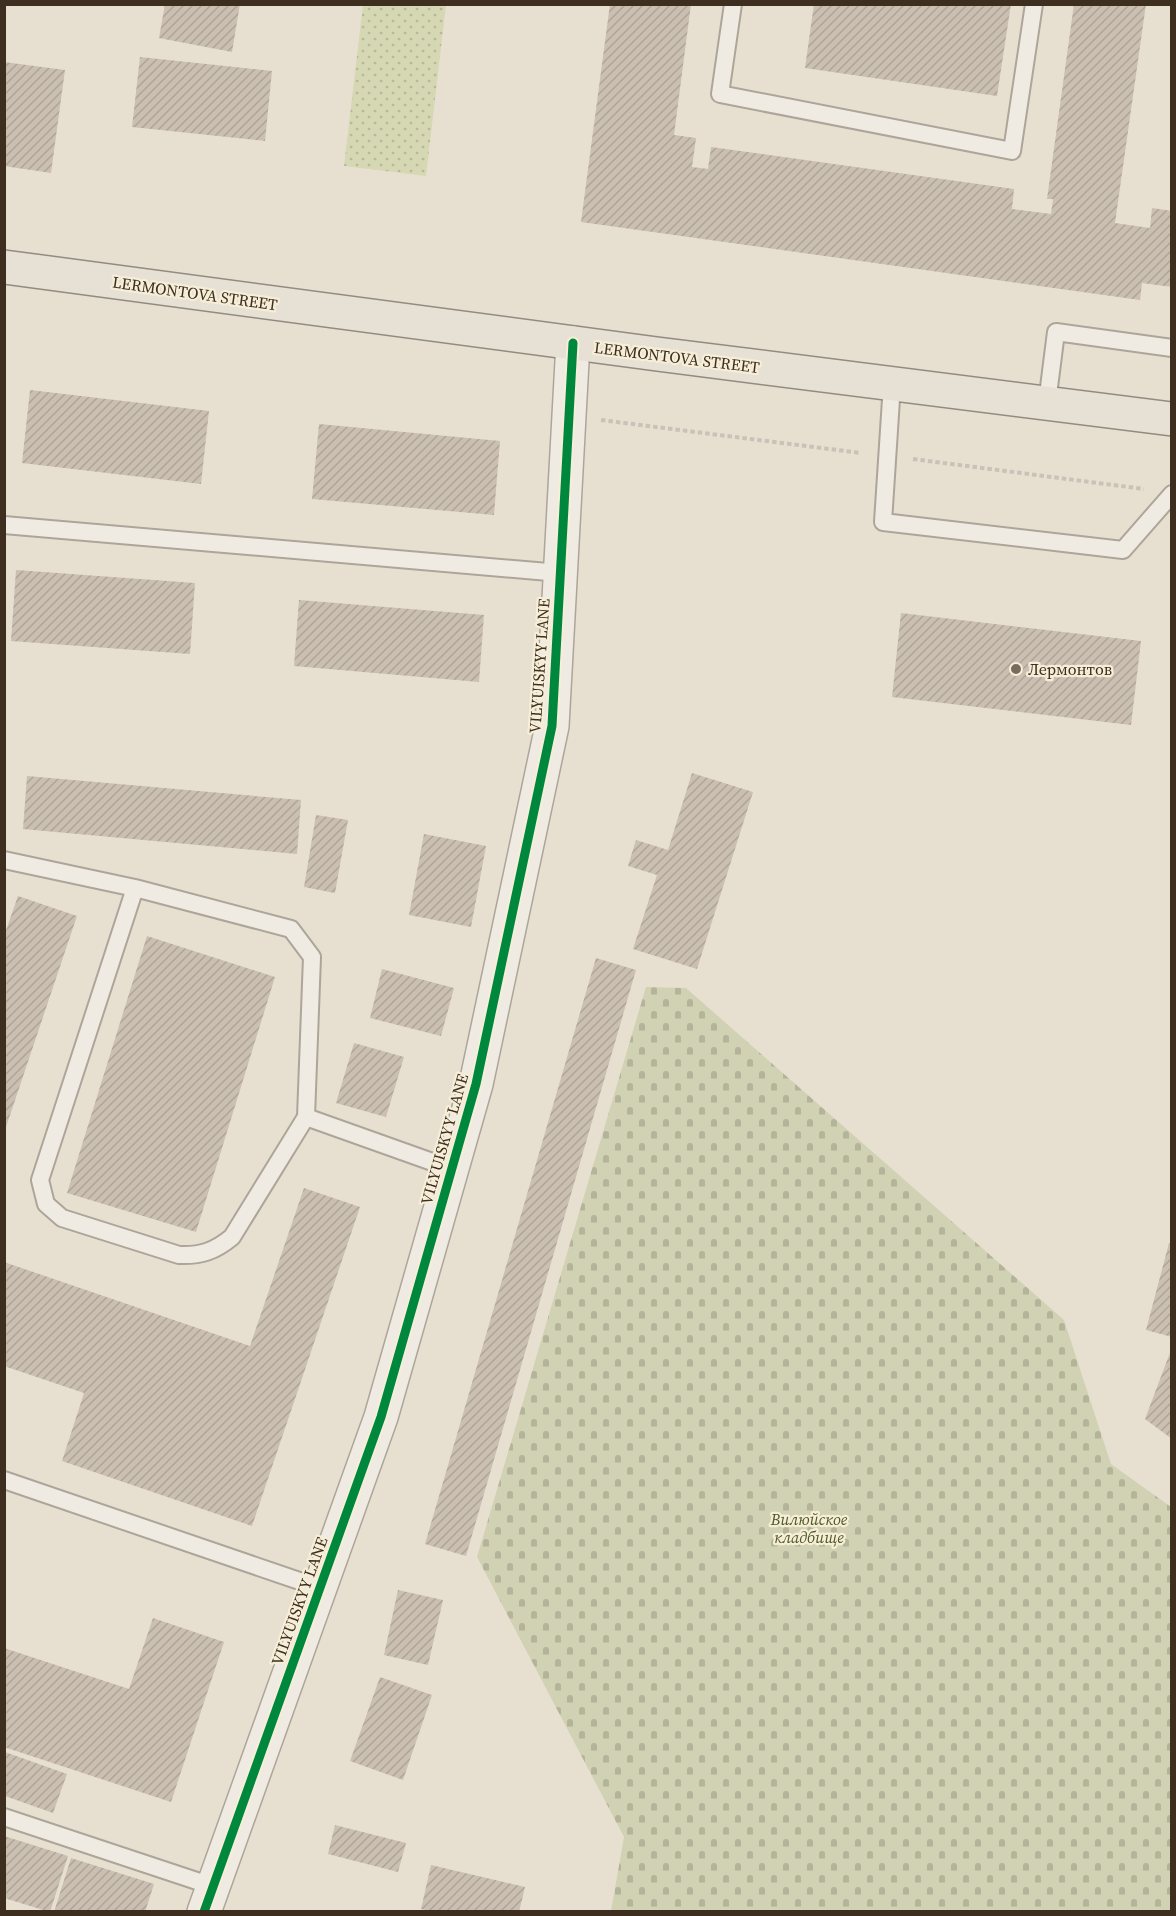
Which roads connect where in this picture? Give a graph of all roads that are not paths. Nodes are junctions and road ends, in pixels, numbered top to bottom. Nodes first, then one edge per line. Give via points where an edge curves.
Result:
1 (733, 4) edge
2 (1034, 4) edge
3 (4, 267) edge
4 (573, 343) junction
5 (1172, 348) edge
6 (892, 384) junction
7 (1047, 403) junction
8 (1172, 419) edge
9 (1172, 494) edge
10 (4, 525) edge
11 (560, 573) junction
12 (4, 860) edge
13 (135, 888) junction
14 (306, 1117) junction
15 (452, 1169) junction
16 (4, 1480) edge
17 (320, 1588) junction
18 (4, 1817) edge
19 (208, 1899) edge

1 - 2 lane via 720,94 1012,152
3 - 4 main road, LERMONTOVA STREET
4 - 6 main road, LERMONTOVA STREET
4 - 11 street, VILYUISKYY LANE
5 - 7 lane via 1056,333
6 - 7 main road, LERMONTOVA STREET
6 - 9 lane via 883,522 1123,550
7 - 8 main road, LERMONTOVA STREET
10 - 11 lane
11 - 15 street, VILYUISKYY LANE via 552,726 476,1084
12 - 13 lane
13 - 14 lane via 291,929 302,943 312,957
13 - 14 lane via 40,1180 46,1204 62,1218 179,1255 198,1256 219,1248 232,1237
14 - 15 lane
15 - 17 street, VILYUISKYY LANE via 381,1417
16 - 17 lane
17 - 19 street, VILYUISKYY LANE
18 - 19 lane

